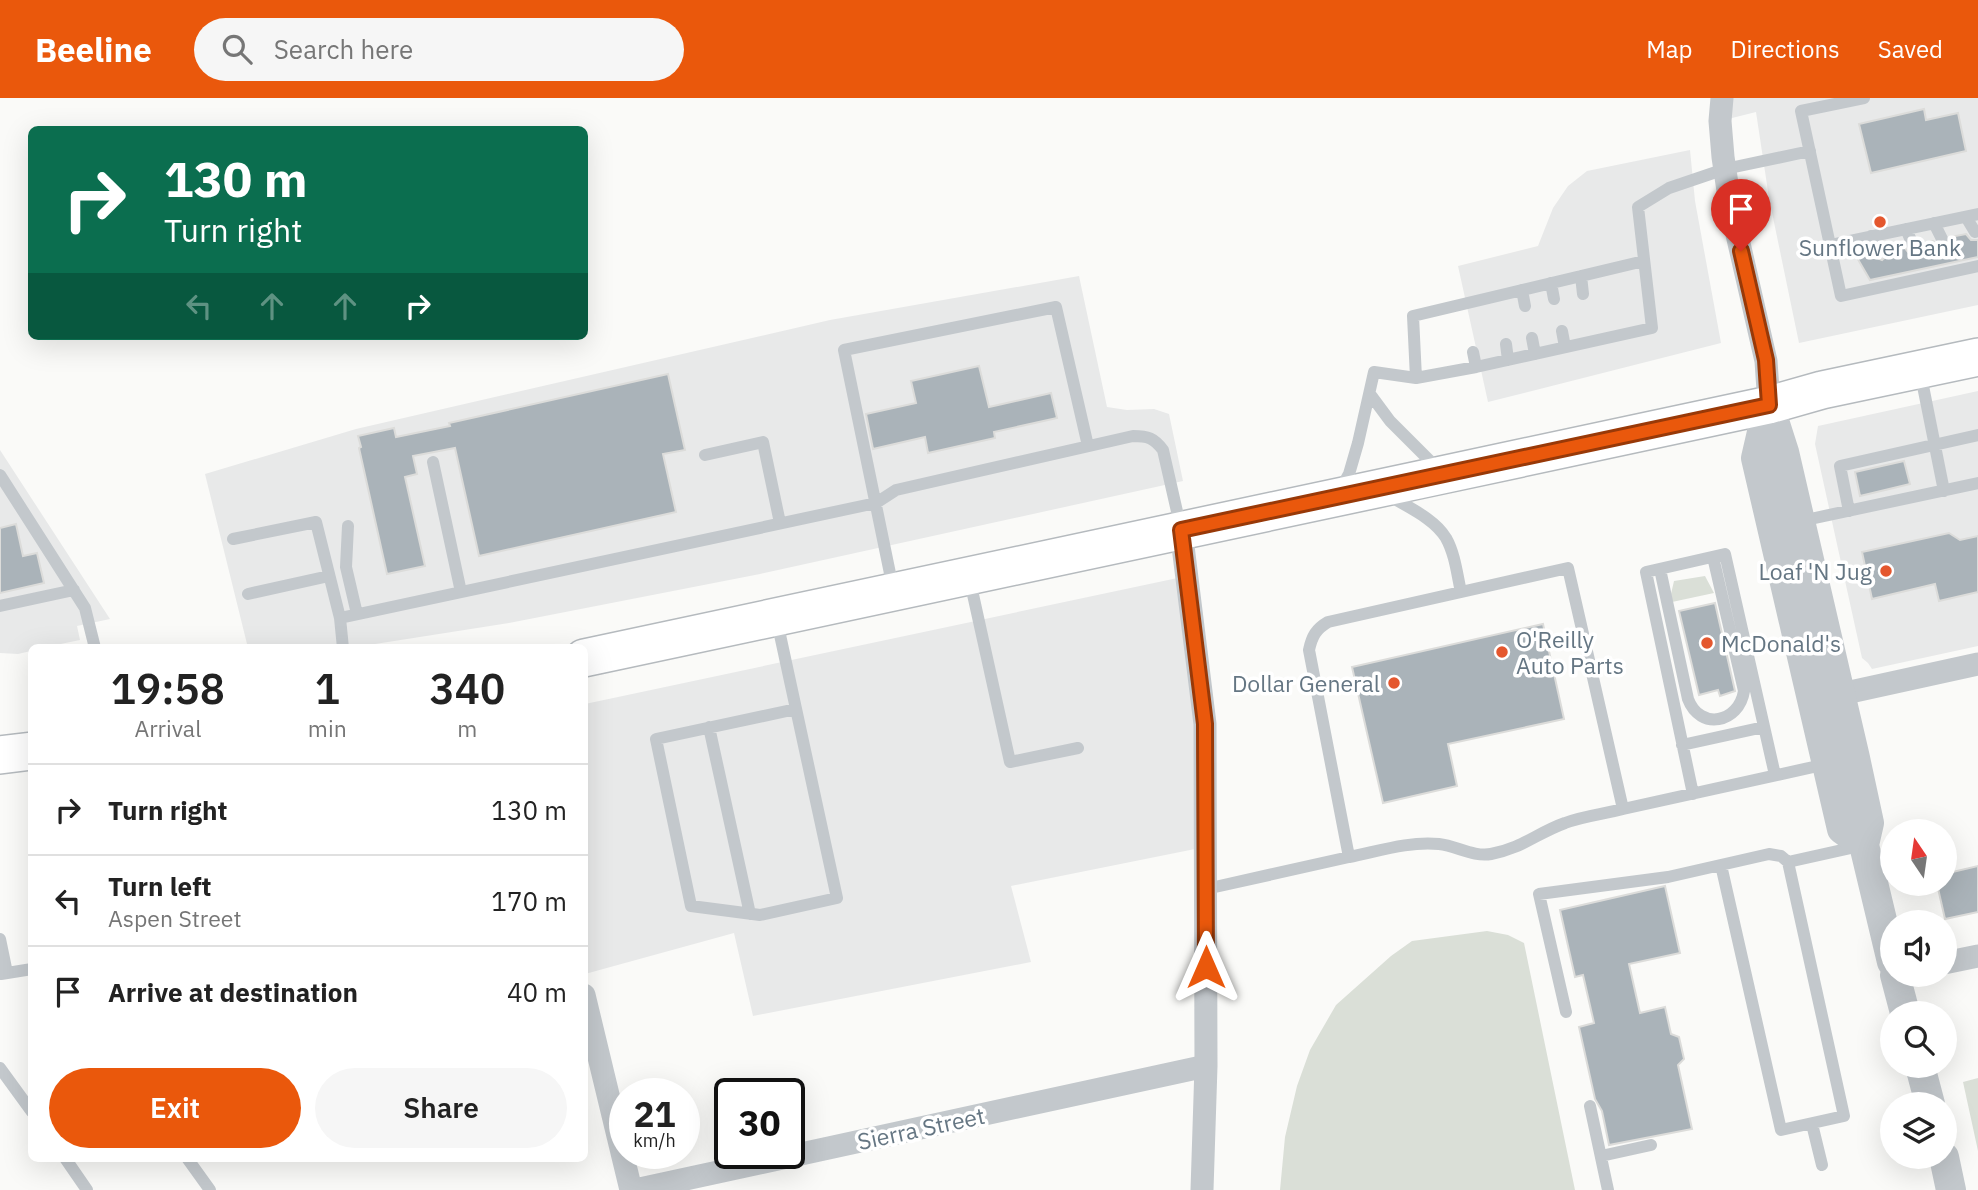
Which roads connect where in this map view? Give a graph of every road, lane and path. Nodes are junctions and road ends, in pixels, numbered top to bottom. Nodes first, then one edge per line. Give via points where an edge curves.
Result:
1 (1864, 98) edge
2 (1721, 109) edge
3 (1810, 151) junction
4 (1724, 169) junction
5 (1972, 215) edge
6 (1934, 223) junction
7 (1906, 229) junction
8 (1975, 232) dead end
9 (1871, 236) junction
10 (1942, 239) dead end
11 (1830, 245) junction
12 (1913, 245) dead end
13 (1881, 251) dead end
14 (1644, 261) junction
15 (1978, 266) edge
16 (1581, 276) junction
17 (1551, 283) junction
18 (1522, 289) junction
19 (1583, 294) dead end
20 (1498, 296) junction
21 (1554, 299) dead end
22 (1463, 304) junction
23 (1525, 306) dead end
24 (1500, 310) dead end
25 (1466, 318) dead end
26 (1589, 327) dead end
27 (1562, 331) dead end
28 (1532, 338) dead end
29 (1591, 341) junction
30 (1506, 344) dead end
31 (1565, 347) junction
32 (1472, 352) dead end
33 (1535, 354) junction
34 (1978, 357) edge
35 (1508, 360) junction
36 (1476, 367) junction
37 (1920, 369) junction
38 (1416, 378) junction
39 (1370, 394) junction
40 (1769, 405) junction
41 (1978, 435) edge
42 (1935, 445) junction
43 (1088, 446) junction
44 (705, 455) dead end
45 (433, 462) dead end
46 (1444, 474) junction
47 (0, 475) edge
48 (1978, 483) edge
49 (1376, 487) junction
50 (1944, 491) junction
51 (1336, 496) junction
52 (876, 503) junction
53 (1849, 511) junction
54 (1801, 521) junction
55 (780, 523) junction
56 (348, 526) dead end
57 (1181, 530) junction
58 (233, 539) dead end
59 (1713, 557) junction
60 (1660, 569) junction
61 (329, 576) junction
62 (969, 577) junction
63 (74, 590) junction
64 (461, 592) junction
65 (1461, 592) junction
66 (894, 593) junction
67 (248, 594) dead end
68 (0, 606) edge
69 (357, 614) junction
70 (776, 617) junction
71 (340, 618) junction
72 (94, 644) edge
73 (343, 644) edge
74 (588, 657) edge
75 (1978, 664) edge
76 (1841, 694) junction
77 (796, 709) junction
78 (709, 727) junction
79 (1764, 727) junction
80 (1682, 745) junction
81 (1078, 748) dead end
82 (28, 752) edge
83 (0, 755) edge
84 (1841, 761) junction
85 (1775, 775) junction
86 (1693, 794) junction
87 (1623, 809) junction
88 (1864, 845) junction
89 (1349, 857) junction
90 (1788, 862) junction
91 (1721, 865) junction
92 (1206, 888) junction
93 (1880, 911) edge
94 (750, 914) junction
95 (0, 939) edge
96 (1978, 956) edge
97 (1957, 961) edge
98 (28, 970) edge
99 (3, 974) edge
100 (588, 1011) edge
101 (1566, 1013) dead end
102 (1206, 1066) junction
103 (0, 1068) edge
104 (28, 1106) edge
105 (1590, 1106) dead end
106 (1812, 1124) junction
107 (1651, 1145) dead end
108 (1601, 1156) junction
109 (68, 1162) edge
110 (190, 1162) edge
111 (1822, 1165) dead end
112 (1947, 1169) edge
113 (87, 1190) edge
114 (210, 1190) edge
115 (633, 1190) edge
116 (1202, 1190) edge
117 (1608, 1190) edge
118 (1951, 1190) edge

1 - 3 lane via 1801,111
2 - 4 street
3 - 4 lane
3 - 11 lane
4 - 14 lane via 1669,188 1638,207
4 - 40 street via 1766,360
5 - 6 lane
5 - 8 lane
6 - 7 lane
6 - 10 lane
7 - 9 lane
7 - 12 lane
9 - 11 lane
9 - 13 lane
11 - 15 lane via 1841,296 1899,279
14 - 16 lane
14 - 29 lane via 1652,328
16 - 17 lane
16 - 19 lane
17 - 18 lane
17 - 21 lane
18 - 20 lane
18 - 23 lane
20 - 22 lane
20 - 24 lane
22 - 25 lane
22 - 38 lane via 1413,316
26 - 29 lane
27 - 31 lane
28 - 33 lane
29 - 31 lane
30 - 35 lane
31 - 33 lane
32 - 36 lane
33 - 35 lane
34 - 37 main road
35 - 36 lane
36 - 38 lane
37 - 40 main road
37 - 42 lane
38 - 39 lane via 1374,372
39 - 46 lane via 1390,421
39 - 51 lane via 1349,474
40 - 46 main road
40 - 54 street
40 - 84 street via 1756,458
41 - 42 lane
42 - 50 lane
42 - 53 lane via 1840,466
43 - 52 lane via 896,489
43 - 52 lane via 1056,307 844,350
43 - 57 lane via 1133,436 1156,440 1163,450
44 - 55 lane via 763,442
45 - 64 lane
46 - 49 main road
47 - 63 lane
48 - 50 lane
49 - 51 main road
49 - 65 lane via 1433,523 1446,537
50 - 53 lane
51 - 57 main road
52 - 55 lane
52 - 66 lane
53 - 54 lane
54 - 76 street
55 - 64 lane
56 - 69 lane via 346,567
57 - 62 main road
57 - 92 street via 1205,724
58 - 61 lane via 316,522
59 - 60 lane
59 - 60 lane via 1744,691 1738,707 1719,719 1699,716 1688,699
59 - 79 lane via 1725,554
60 - 80 lane via 1646,572
61 - 67 lane
61 - 71 lane
62 - 66 main road
62 - 81 lane via 1010,762
63 - 68 lane
63 - 72 lane via 85,608
64 - 69 lane
65 - 87 lane via 1568,568
65 - 89 lane via 1328,622 1311,638 1309,650
66 - 70 main road
69 - 71 lane
70 - 74 main road
70 - 77 lane
71 - 73 lane
75 - 76 street
76 - 84 street
77 - 78 lane
77 - 94 lane via 837,898
78 - 94 lane
78 - 94 lane via 656,738 691,906
79 - 80 lane
79 - 85 lane
80 - 86 lane
82 - 83 main road
84 - 85 lane
84 - 88 street via 1869,823
85 - 86 lane
86 - 87 lane
87 - 89 lane via 1566,822 1520,847 1488,855 1441,844 1412,843
88 - 90 lane
88 - 93 street
89 - 92 lane
90 - 91 lane via 1769,854
90 - 106 lane via 1844,1116
91 - 101 lane via 1668,877 1539,894
91 - 106 lane via 1781,1130
92 - 102 street
95 - 99 lane
96 - 97 street
98 - 99 lane
100 - 115 street
102 - 115 street, Sierra Street
102 - 116 street
103 - 104 lane
105 - 108 lane
106 - 111 lane
107 - 108 lane
108 - 117 lane
109 - 113 lane
110 - 114 lane
112 - 118 street

